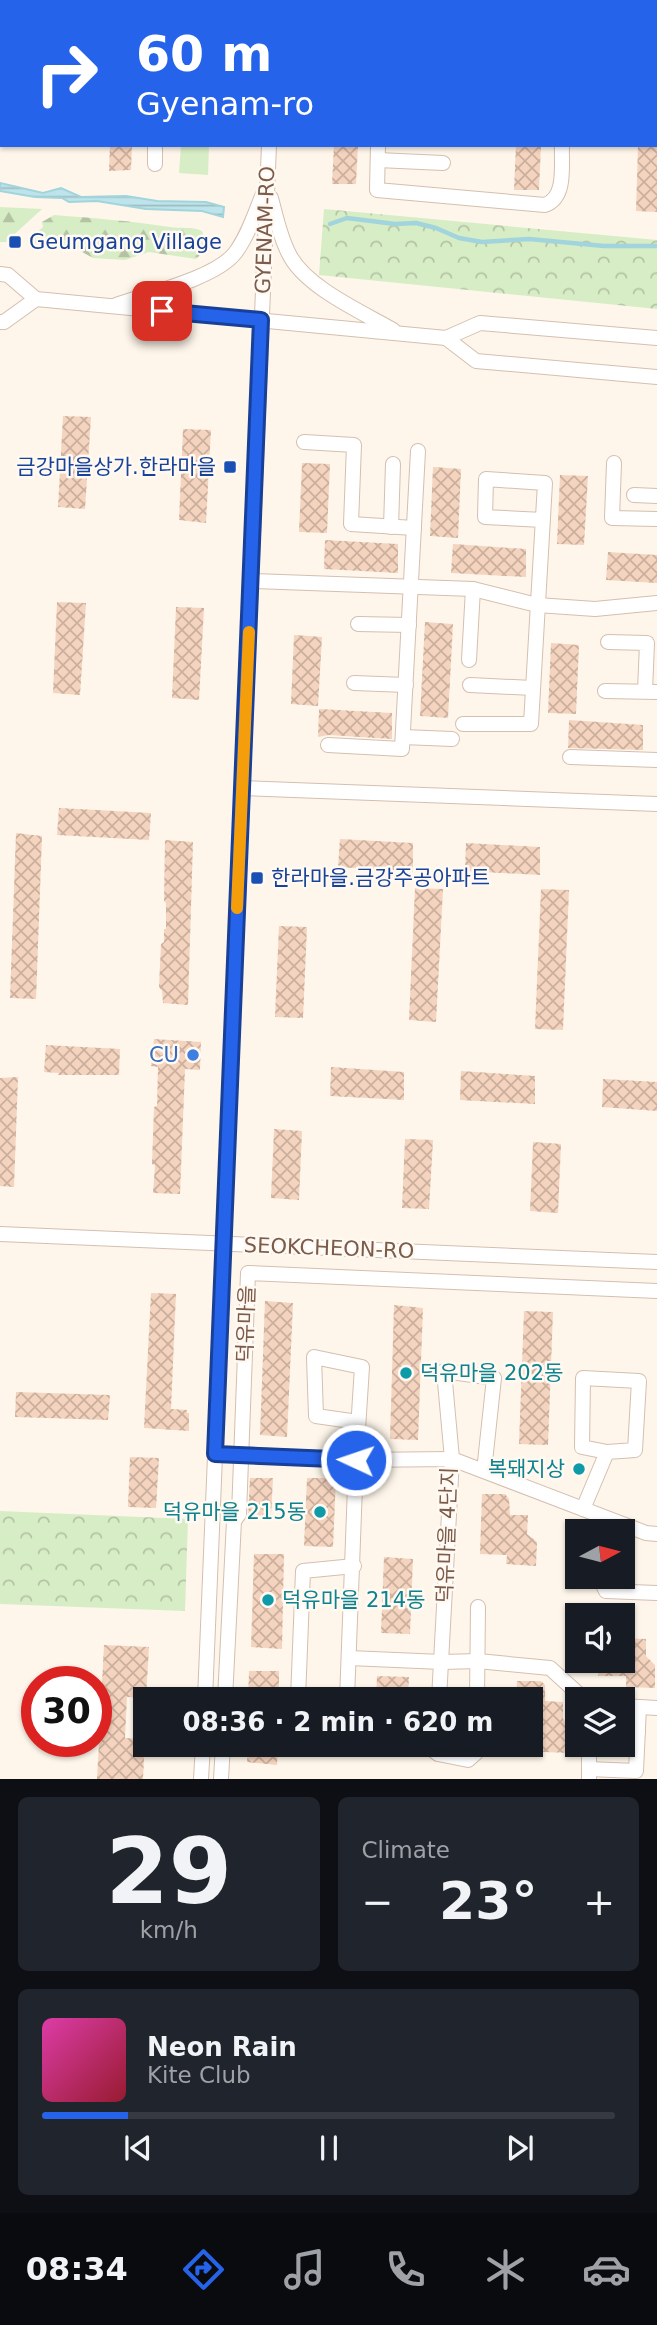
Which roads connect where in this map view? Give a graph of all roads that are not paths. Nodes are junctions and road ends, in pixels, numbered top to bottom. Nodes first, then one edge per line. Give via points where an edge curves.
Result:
1 (155, 147) edge
2 (269, 147) edge
3 (562, 147) edge
4 (378, 153) edge
5 (443, 163) dead end
6 (155, 164) dead end
7 (267, 183) junction
8 (0, 274) edge
9 (36, 299) junction
10 (112, 306) junction
11 (261, 320) junction
12 (0, 322) edge
13 (397, 332) junction
14 (446, 338) junction
15 (657, 338) edge
16 (657, 377) edge
17 (304, 442) dead end
18 (418, 451) dead end
19 (614, 463) dead end
20 (393, 464) dead end
21 (634, 495) dead end
22 (657, 496) edge
23 (657, 519) edge
24 (543, 520) junction
25 (391, 527) junction
26 (414, 528) junction
27 (251, 581) junction
28 (411, 586) junction
29 (473, 589) junction
30 (657, 603) edge
31 (537, 605) junction
32 (358, 624) dead end
33 (409, 625) junction
34 (608, 642) dead end
35 (469, 660) dead end
36 (354, 683) dead end
37 (406, 685) junction
38 (470, 685) dead end
39 (533, 688) junction
40 (605, 691) dead end
41 (651, 691) edge
42 (463, 724) dead end
43 (403, 737) junction
44 (452, 739) dead end
45 (328, 745) dead end
46 (570, 757) dead end
47 (657, 760) edge
48 (242, 788) junction
49 (657, 804) edge
50 (0, 1234) edge
51 (223, 1244) junction
52 (657, 1262) edge
53 (657, 1291) edge
54 (358, 1422) junction
55 (607, 1452) junction
56 (215, 1454) junction
57 (241, 1454) junction
58 (452, 1459) junction
59 (356, 1460) junction
60 (484, 1471) junction
61 (583, 1509) junction
62 (657, 1534) edge
63 (354, 1566) junction
64 (605, 1589) edge
65 (657, 1593) edge
66 (478, 1607) dead end
67 (349, 1658) junction
68 (478, 1661) junction
69 (442, 1662) junction
70 (205, 1687) edge
71 (226, 1687) edge
72 (298, 1687) edge
73 (348, 1687) edge
74 (440, 1687) edge
75 (477, 1687) edge
76 (571, 1687) edge
77 (635, 1707) edge
78 (639, 1707) junction
79 (657, 1708) edge
80 (635, 1718) edge
81 (202, 1757) edge
82 (222, 1757) edge
83 (454, 1757) edge
84 (471, 1757) edge
85 (634, 1757) edge
86 (589, 1774) edge
87 (201, 1779) edge
88 (221, 1779) edge

1 - 6 street
2 - 7 street, GYENAM-RO
3 - 4 street via 559,195 545,205 377,190
4 - 5 street
7 - 10 street via 244,238 225,263
7 - 11 street, GYENAM-RO
7 - 13 street via 282,241 299,268 350,306
8 - 9 street via 8,275
9 - 10 street
9 - 12 street
10 - 11 street
11 - 13 street
11 - 27 street, GYENAM-RO
13 - 14 street
14 - 15 street via 480,323
14 - 16 street via 477,361
17 - 25 street via 354,445 351,524
18 - 26 street
19 - 23 street via 612,518
20 - 25 street
21 - 22 street
24 - 24 street via 485,517 486,479 545,483
24 - 31 street
25 - 26 street
26 - 28 street
27 - 28 street
27 - 48 street, GYENAM-RO
28 - 29 street
28 - 33 street
29 - 31 street
29 - 35 street
30 - 31 street via 595,609
31 - 39 street
32 - 33 street
33 - 37 street
34 - 41 street via 647,643
36 - 37 street
37 - 43 street
38 - 39 street
39 - 42 street via 531,724
40 - 41 street
43 - 44 street
43 - 45 street via 402,749
46 - 47 street
48 - 49 street
48 - 51 street, GYENAM-RO
50 - 51 street, SEOKCHEON-RO
51 - 52 street, SEOKCHEON-RO
51 - 56 street, GYENAM-RO
53 - 57 street, 덕유마을 via 248,1273
54 - 54 street via 362,1367 314,1357 316,1416
54 - 59 street
55 - 55 street via 635,1450 639,1381 583,1378 582,1447
55 - 61 street
56 - 57 street, 덕유마을 4단지
56 - 70 street, GYENAM-RO
57 - 59 street, 덕유마을 4단지
57 - 71 street, 덕유마을
58 - 59 street, 덕유마을 4단지
58 - 60 street
58 - 60 street via 444,1371 494,1378
58 - 69 street, 덕유마을 4단지
59 - 63 street
60 - 61 street
61 - 62 street via 646,1534
63 - 67 street
63 - 72 street via 303,1571
64 - 65 street
66 - 68 street, 덕유마을 4단지
67 - 69 street
67 - 73 street
68 - 69 street
68 - 75 street, 덕유마을 4단지
68 - 76 street via 550,1668
69 - 74 street, 덕유마을 4단지
77 - 78 street
78 - 79 street
78 - 80 street
81 - 87 street
82 - 88 street
83 - 84 street
85 - 86 street via 636,1771

